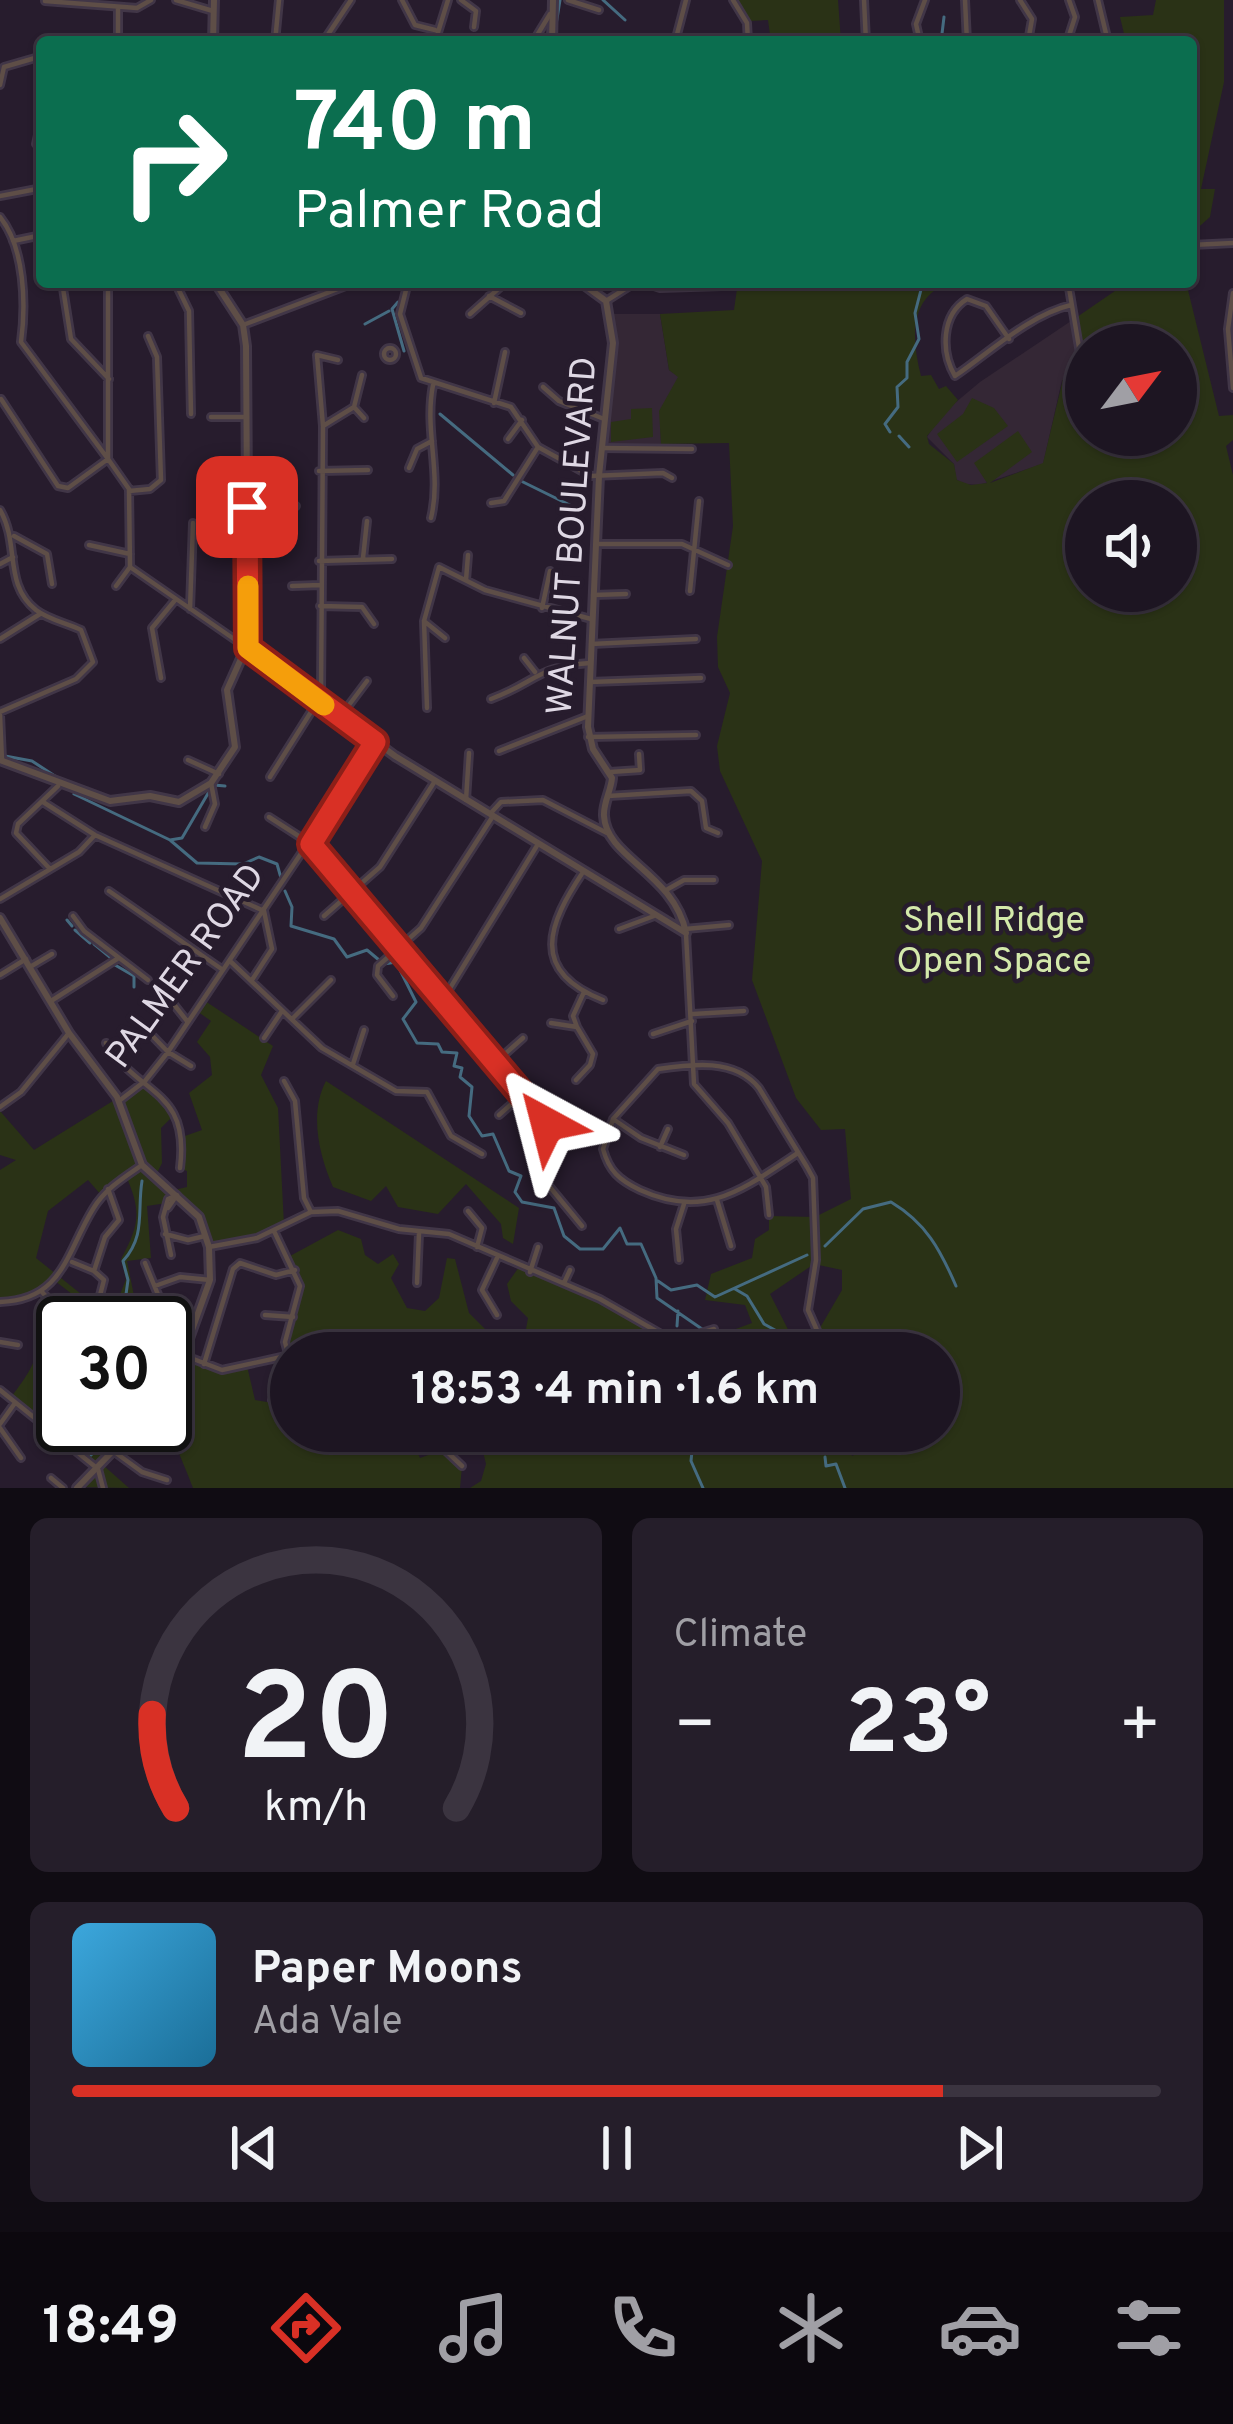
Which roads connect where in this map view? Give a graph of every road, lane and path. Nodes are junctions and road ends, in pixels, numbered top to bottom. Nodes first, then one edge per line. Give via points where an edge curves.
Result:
1 (151, 0) edge
2 (176, 0) edge
3 (214, 0) edge
4 (279, 0) edge
5 (402, 0) edge
6 (448, 0) edge
7 (461, 0) edge
8 (553, 0) edge
9 (568, 0) edge
10 (686, 0) edge
11 (733, 0) edge
12 (864, 0) edge
13 (925, 0) edge
14 (965, 0) edge
15 (1020, 0) edge
16 (1069, 0) edge
17 (1098, 0) edge
18 (44, 1) edge
19 (64, 1) edge
20 (349, 1) edge
21 (118, 7) junction
22 (599, 10) dead end
23 (213, 11) junction
24 (550, 14) junction
25 (474, 27) dead end
26 (435, 29) junction
27 (118, 36) edge
28 (213, 36) edge
29 (276, 36) edge
30 (326, 36) edge
31 (435, 36) edge
32 (537, 36) edge
33 (552, 36) edge
34 (677, 36) edge
35 (748, 36) edge
36 (866, 36) edge
37 (919, 36) edge
38 (969, 36) edge
39 (1029, 36) edge
40 (1069, 36) edge
41 (1107, 36) edge
42 (36, 58) edge
43 (0, 85) edge
44 (36, 189) edge
45 (0, 196) edge
46 (0, 217) edge
47 (36, 236) edge
48 (13, 241) junction
49 (1233, 243) edge
50 (1197, 245) edge
51 (63, 288) edge
52 (108, 288) edge
53 (179, 288) edge
54 (219, 288) edge
55 (340, 288) edge
56 (406, 288) edge
57 (499, 288) edge
58 (588, 288) edge
59 (629, 288) edge
60 (1069, 288) edge
61 (1233, 293) edge
62 (489, 296) junction
63 (606, 301) junction
64 (1071, 304) junction
65 (521, 313) dead end
66 (470, 314) dead end
67 (1075, 324) edge
68 (243, 325) junction
69 (148, 336) dead end
70 (1009, 339) junction
71 (505, 352) dead end
72 (410, 353) junction
73 (396, 355) dead end
74 (338, 359) dead end
75 (362, 375) dead end
76 (109, 379) junction
77 (434, 386) junction
78 (543, 387) dead end
79 (1233, 388) edge
80 (1, 399) edge
81 (494, 403) junction
82 (354, 407) junction
83 (190, 414) dead end
84 (212, 417) dead end
85 (247, 417) junction
86 (364, 418) dead end
87 (604, 419) junction
88 (522, 421) junction
89 (323, 426) junction
90 (508, 439) dead end
91 (432, 441) junction
92 (538, 447) junction
93 (601, 448) junction
94 (692, 449) dead end
95 (108, 459) junction
96 (409, 468) dead end
97 (368, 470) dead end
98 (319, 471) junction
99 (247, 474) junction
100 (216, 476) dead end
101 (598, 476) junction
102 (672, 478) dead end
103 (129, 491) junction
104 (699, 501) dead end
105 (491, 503) dead end
106 (296, 506) dead end
107 (247, 507) junction
108 (0, 510) edge
109 (431, 518) dead end
110 (368, 521) dead end
111 (193, 523) dead end
112 (14, 536) junction
113 (598, 544) junction
114 (89, 545) dead end
115 (695, 550) junction
116 (130, 554) junction
117 (468, 555) dead end
118 (13, 556) junction
119 (363, 558) junction
120 (392, 559) dead end
121 (320, 561) junction
122 (0, 564) edge
123 (728, 566) dead end
124 (130, 567) junction
125 (550, 571) dead end
126 (466, 580) junction
127 (52, 584) dead end
128 (320, 584) junction
129 (116, 586) dead end
130 (292, 586) dead end
131 (690, 590) dead end
132 (626, 594) dead end
133 (593, 595) junction
134 (176, 599) junction
135 (320, 606) junction
136 (542, 608) junction
137 (190, 609) junction
138 (40, 614) junction
139 (591, 619) junction
140 (424, 621) junction
141 (374, 624) dead end
142 (445, 638) dead end
143 (0, 639) edge
144 (696, 640) dead end
145 (591, 644) junction
146 (248, 648) junction
147 (524, 658) dead end
148 (590, 664) junction
149 (536, 672) junction
150 (161, 678) dead end
151 (701, 678) dead end
152 (368, 681) dead end
153 (590, 682) junction
154 (490, 699) dead end
155 (318, 700) junction
156 (427, 708) dead end
157 (0, 714) edge
158 (588, 716) junction
159 (340, 717) junction
160 (696, 735) dead end
161 (588, 737) junction
162 (375, 742) junction
163 (499, 751) dead end
164 (469, 753) dead end
165 (639, 754) dead end
166 (1, 760) edge
167 (188, 760) dead end
168 (610, 772) junction
169 (220, 774) junction
170 (270, 777) dead end
171 (435, 782) junction
172 (211, 783) junction
173 (58, 786) junction
174 (608, 796) junction
175 (466, 800) junction
176 (43, 802) junction
177 (491, 815) junction
178 (269, 817) dead end
179 (205, 827) dead end
180 (608, 832) junction
181 (718, 832) dead end
182 (95, 835) junction
183 (311, 844) junction
184 (538, 844) junction
185 (50, 869) junction
186 (583, 872) junction
187 (714, 880) dead end
188 (668, 889) junction
189 (109, 891) dead end
190 (352, 892) junction
191 (0, 899) edge
192 (264, 911) junction
193 (74, 916) dead end
194 (324, 916) dead end
195 (654, 916) junction
196 (0, 918) edge
197 (729, 925) dead end
198 (619, 929) dead end
199 (686, 931) junction
200 (399, 948) junction
201 (52, 954) dead end
202 (119, 958) junction
203 (230, 961) junction
204 (28, 963) junction
205 (223, 970) junction
206 (0, 975) edge
207 (148, 980) dead end
208 (331, 980) dead end
209 (252, 981) junction
210 (584, 992) junction
211 (393, 996) dead end
212 (444, 998) junction
213 (603, 1000) dead end
214 (51, 1001) junction
215 (172, 1002) dead end
216 (282, 1011) junction
217 (745, 1011) dead end
218 (292, 1018) junction
219 (692, 1018) junction
220 (187, 1021) junction
221 (550, 1023) dead end
222 (141, 1024) dead end
223 (577, 1027) junction
224 (364, 1030) dead end
225 (68, 1033) junction
226 (653, 1034) dead end
227 (264, 1038) dead end
228 (523, 1038) dead end
229 (106, 1043) dead end
230 (168, 1052) junction
231 (497, 1061) junction
232 (353, 1064) junction
233 (191, 1066) dead end
234 (691, 1067) junction
235 (576, 1080) dead end
236 (145, 1081) junction
237 (284, 1081) dead end
238 (524, 1093) junction
239 (118, 1101) junction
240 (0, 1107) edge
241 (499, 1115) dead end
242 (613, 1119) junction
243 (668, 1129) dead end
244 (660, 1147) junction
245 (798, 1153) junction
246 (482, 1154) dead end
247 (685, 1155) dead end
248 (142, 1166) junction
249 (180, 1168) dead end
250 (760, 1178) junction
251 (108, 1189) junction
252 (177, 1196) junction
253 (718, 1200) junction
254 (684, 1204) junction
255 (468, 1211) dead end
256 (311, 1212) junction
257 (770, 1215) dead end
258 (582, 1226) dead end
259 (274, 1232) junction
260 (419, 1233) junction
261 (165, 1234) junction
262 (205, 1236) junction
263 (477, 1246) junction
264 (731, 1246) dead end
265 (209, 1247) junction
266 (538, 1247) dead end
267 (171, 1255) dead end
268 (497, 1258) junction
269 (679, 1260) dead end
270 (71, 1261) junction
271 (146, 1263) dead end
272 (295, 1270) junction
273 (569, 1270) dead end
274 (94, 1271) junction
275 (530, 1272) junction
276 (210, 1280) junction
277 (417, 1283) dead end
278 (565, 1283) junction
279 (155, 1286) junction
280 (605, 1289) dead end
281 (42, 1292) junction
282 (46, 1296) edge
283 (100, 1296) edge
284 (156, 1296) edge
285 (600, 1299) junction
286 (0, 1302) edge
287 (266, 1315) dead end
288 (497, 1315) dead end
289 (649, 1316) dead end
290 (293, 1317) junction
291 (192, 1321) edge
292 (195, 1322) junction
293 (646, 1325) junction
294 (714, 1329) dead end
295 (192, 1330) edge
296 (290, 1332) edge
297 (818, 1332) edge
298 (0, 1342) edge
299 (18, 1346) dead end
300 (250, 1353) dead end
301 (270, 1360) edge
302 (192, 1361) edge
303 (204, 1364) junction
304 (253, 1364) junction
305 (0, 1390) edge
306 (15, 1403) junction
307 (36, 1419) edge
308 (0, 1426) edge
309 (78, 1452) edge
310 (447, 1452) edge
311 (116, 1453) joint
312 (21, 1458) dead end
313 (462, 1466) dead end
314 (98, 1469) junction
315 (51, 1478) dead end
316 (167, 1480) dead end
317 (63, 1488) edge
318 (77, 1488) edge
319 (103, 1488) edge

1 - 21 street
2 - 23 street
3 - 23 street
4 - 29 street
5 - 26 street via 415,25
6 - 26 street
7 - 25 street via 476,11
8 - 24 street
9 - 22 street
10 - 34 street
11 - 35 street
12 - 36 street
13 - 37 street
14 - 38 street
15 - 39 street via 1032,19
16 - 40 street via 1075,17
17 - 41 street
18 - 19 street
19 - 21 street
20 - 30 street
21 - 27 street
23 - 28 street
24 - 32 street
24 - 33 street
26 - 31 street
42 - 43 street via 4,67
44 - 45 street
46 - 48 street
47 - 48 street
48 - 95 street via 25,311 21,342
49 - 50 street
51 - 76 street via 71,339
52 - 76 street
53 - 83 street via 189,311
54 - 68 street
55 - 68 street
56 - 72 street via 400,314
57 - 62 street
58 - 63 street
59 - 63 street
60 - 64 street
61 - 79 street
62 - 65 street
62 - 66 street
63 - 87 street, WALNUT BOULEVARD via 613,343
64 - 67 street
64 - 70 street
68 - 85 street
69 - 103 street via 157,357 161,480
70 - 70 street via 978,299 959,303 944,351 955,376
71 - 81 street
72 - 73 street
72 - 77 street via 418,375
74 - 89 street via 317,355
75 - 82 street
76 - 95 street
77 - 81 street
77 - 91 street
78 - 87 street
80 - 95 street via 58,486 68,488
81 - 88 street
82 - 86 street
82 - 89 street
84 - 85 street
85 - 99 street
87 - 93 street, WALNUT BOULEVARD
88 - 90 street
88 - 92 street
89 - 98 street
91 - 96 street via 416,448
91 - 109 street
92 - 101 street
92 - 105 street via 504,501
93 - 94 street
93 - 101 street, WALNUT BOULEVARD
95 - 103 street
97 - 98 street
98 - 121 street
99 - 100 street
99 - 107 street
101 - 102 street
101 - 113 street, WALNUT BOULEVARD
103 - 116 street
104 - 115 street
106 - 107 street
107 - 146 street
108 - 112 street
110 - 119 street
111 - 137 street
112 - 118 street
112 - 127 street via 47,554
113 - 115 street
113 - 133 street, WALNUT BOULEVARD
114 - 116 street
115 - 123 street
115 - 131 street
116 - 124 street
117 - 126 street
118 - 122 street
118 - 138 street via 17,585
119 - 120 street
119 - 121 street
121 - 128 street
124 - 129 street
124 - 134 street
125 - 136 street
126 - 136 street
126 - 140 street via 439,567
128 - 130 street
128 - 135 street
132 - 133 street
133 - 139 street, WALNUT BOULEVARD
134 - 137 street
134 - 150 street via 152,628
135 - 141 street via 362,607
135 - 155 street
136 - 139 street
137 - 146 street
138 - 143 street
138 - 157 street via 81,630 92,665
139 - 145 street, WALNUT BOULEVARD
140 - 142 street
140 - 156 street
144 - 145 street
145 - 148 street, WALNUT BOULEVARD
146 - 155 street
146 - 169 street via 229,677 237,738
147 - 149 street
148 - 149 street
148 - 153 street, WALNUT BOULEVARD
149 - 154 street
151 - 153 street
152 - 159 street
153 - 158 street, WALNUT BOULEVARD
155 - 159 street
155 - 170 street
157 - 166 street
158 - 161 street, WALNUT BOULEVARD
158 - 163 street
159 - 162 street
160 - 161 street
161 - 168 street, WALNUT BOULEVARD
162 - 171 street
162 - 183 street, PALMER ROAD
164 - 175 street
165 - 168 street via 640,770
166 - 173 street
167 - 169 street
168 - 174 street
169 - 172 street
171 - 175 street
171 - 190 street via 380,867
172 - 173 street via 179,802 110,802
172 - 179 street via 215,803
173 - 176 street
174 - 180 street
174 - 181 street via 692,791 706,828
175 - 177 street
176 - 182 street
176 - 185 street via 16,833
177 - 180 street via 501,802 535,799
177 - 184 street
177 - 200 street via 421,928
178 - 183 street
180 - 188 street
182 - 185 street
182 - 192 street
183 - 190 street
183 - 192 street, PALMER ROAD
184 - 186 street
184 - 212 street
185 - 191 street
186 - 195 street
186 - 210 street via 554,916 551,955
187 - 188 street
188 - 199 street
189 - 205 street
190 - 194 street
190 - 200 street
192 - 203 street, PALMER ROAD
192 - 209 street via 272,949
193 - 202 street
195 - 198 street
195 - 199 street
196 - 204 street
197 - 199 street
199 - 219 street
200 - 211 street via 376,971
200 - 212 street
201 - 204 street
202 - 207 street
202 - 214 street
203 - 205 street, PALMER ROAD
203 - 209 street
204 - 206 street
204 - 214 street
205 - 220 street, PALMER ROAD
208 - 218 street
209 - 216 street
210 - 213 street
210 - 223 street via 573,1016
212 - 231 street
214 - 225 street
215 - 220 street
216 - 218 street
216 - 227 street
217 - 219 street
218 - 232 street
219 - 226 street
219 - 234 street
220 - 230 street, PALMER ROAD
221 - 223 street
222 - 230 street
223 - 235 street via 592,1054
224 - 232 street
225 - 239 street
225 - 240 street
228 - 231 street
229 - 236 street
230 - 233 street
230 - 236 street, PALMER ROAD
231 - 238 street
232 - 246 street via 396,1091 427,1092 451,1136
234 - 242 street via 653,1072
234 - 245 street via 736,1068 759,1088
234 - 250 street via 699,1093 728,1123
236 - 239 street, PALMER ROAD
236 - 249 street via 180,1120
237 - 256 street via 295,1101
238 - 241 street
238 - 258 street via 547,1124 540,1175
239 - 248 street
242 - 244 street
242 - 254 street via 603,1149 613,1173
243 - 244 street
244 - 247 street
245 - 250 street
245 - 297 street via 816,1192 808,1310
248 - 251 street
248 - 252 street
250 - 253 street
250 - 257 street
251 - 270 street
251 - 274 street via 119,1220
252 - 261 street
252 - 262 street
253 - 254 street
253 - 264 street
254 - 269 street
255 - 263 street via 482,1228
256 - 259 street
256 - 260 street via 338,1211
259 - 265 street
259 - 272 street
260 - 263 street
260 - 277 street
261 - 262 street
261 - 267 street
262 - 265 street
263 - 268 street
265 - 276 street
266 - 275 street
268 - 275 street
268 - 288 street via 482,1290
270 - 274 street
270 - 281 street
271 - 279 street
272 - 290 street
272 - 303 street via 276,1275 240,1263 233,1269
273 - 278 street
274 - 283 street via 104,1280
275 - 278 street
276 - 279 street via 180,1276
276 - 292 street
278 - 285 street
279 - 284 street
280 - 285 street
281 - 282 street
281 - 286 street
285 - 293 street
287 - 290 street
289 - 293 street
290 - 296 street
291 - 292 street
292 - 295 street
293 - 294 street via 688,1337
298 - 299 street
300 - 304 street
301 - 304 street
302 - 303 street
303 - 304 street
305 - 306 street
306 - 307 street
306 - 308 street
308 - 312 street
309 - 314 street
310 - 313 street
311 - 314 street
311 - 316 street
314 - 318 street
314 - 319 street
315 - 317 street

